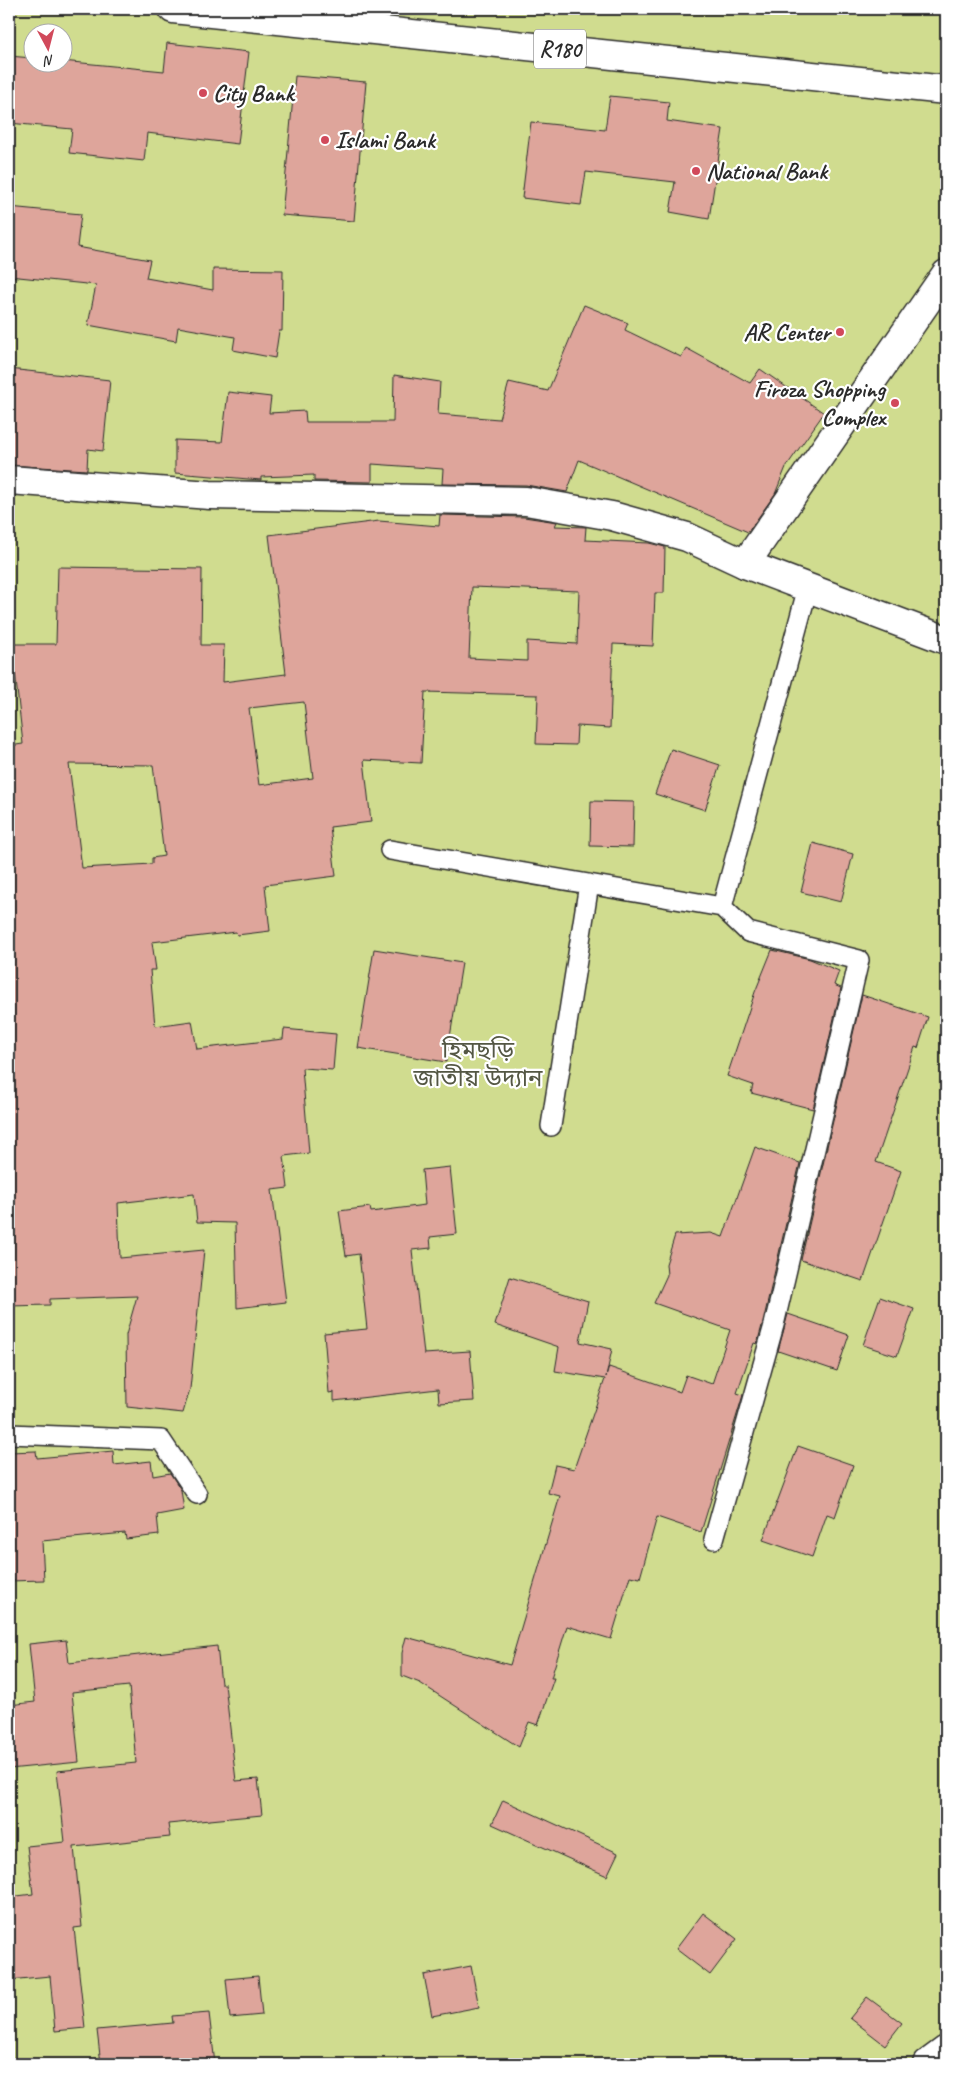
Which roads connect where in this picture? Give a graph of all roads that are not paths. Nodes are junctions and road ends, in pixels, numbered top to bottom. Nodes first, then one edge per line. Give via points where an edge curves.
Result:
1 (173, 9) edge
2 (946, 90) edge
3 (946, 274) edge
4 (9, 480) edge
5 (745, 564) junction
6 (808, 587) junction
7 (946, 640) edge
8 (390, 850) dead end
9 (589, 884) junction
10 (722, 907) junction
11 (551, 1126) dead end
12 (9, 1434) edge
13 (197, 1494) dead end
14 (714, 1539) dead end
15 (946, 2050) edge
16 (927, 2064) edge

1 - 2 street, R180
3 - 5 street
4 - 5 street via 210,495 526,501 612,516 687,538
5 - 6 street
6 - 7 street
6 - 10 lane
8 - 9 lane
9 - 10 lane
9 - 11 lane
10 - 14 lane via 748,932 859,960 774,1326
12 - 13 lane via 161,1440
15 - 16 street

